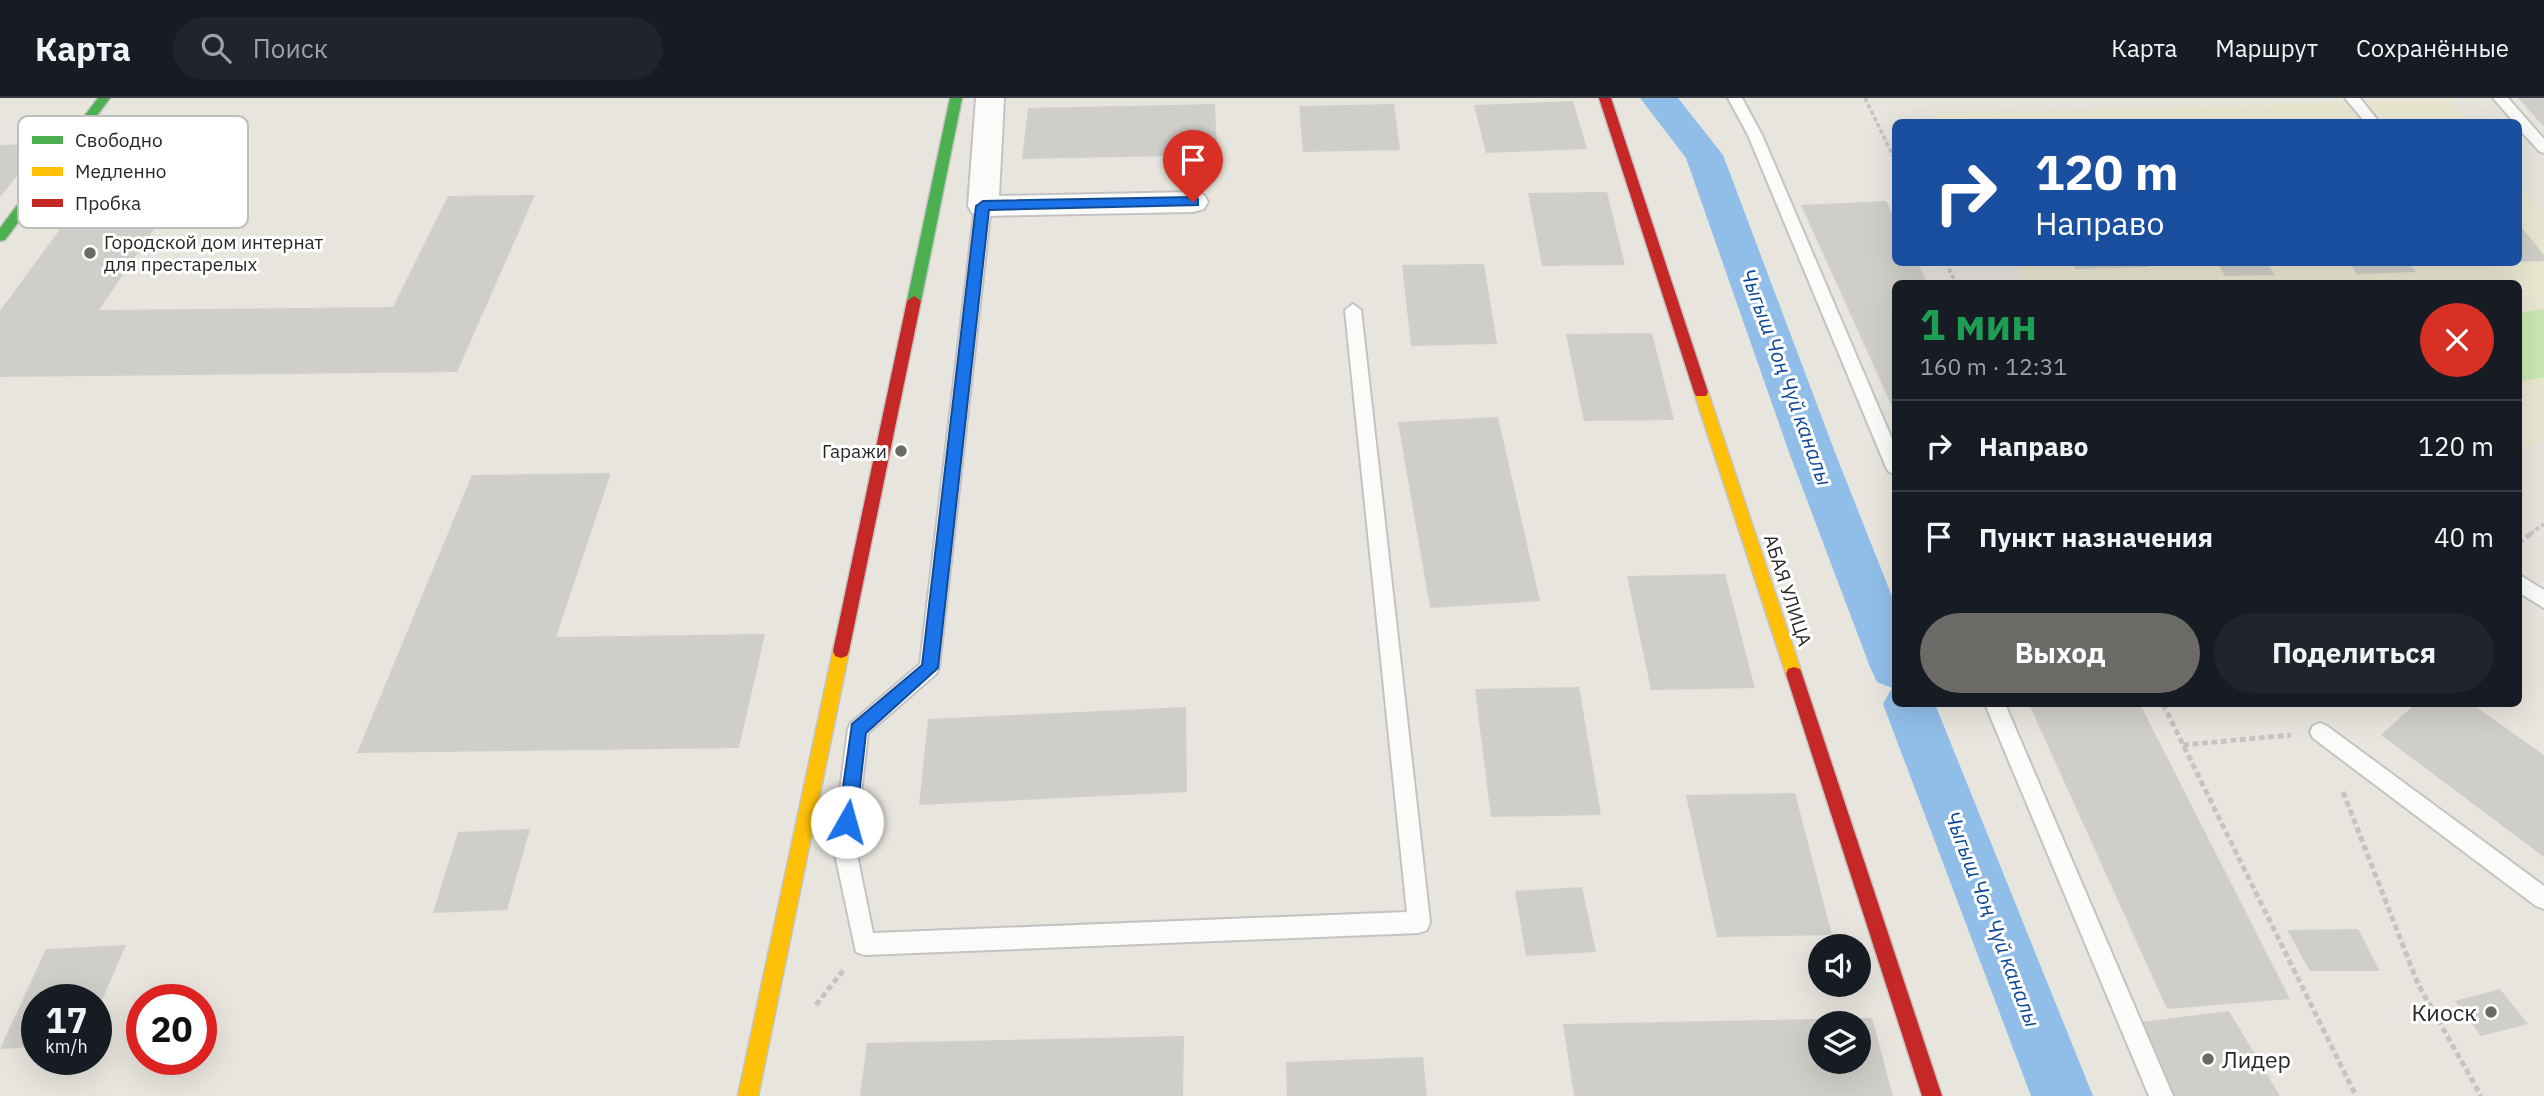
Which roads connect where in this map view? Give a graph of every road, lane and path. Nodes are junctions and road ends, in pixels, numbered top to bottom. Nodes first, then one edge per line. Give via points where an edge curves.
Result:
1 (104, 98) edge
2 (956, 98) edge
3 (990, 98) edge
4 (1605, 98) edge
5 (1735, 98) edge
6 (1865, 98) edge
7 (2352, 98) edge
8 (2500, 98) edge
9 (91, 116) edge
10 (2370, 119) edge
11 (2518, 119) edge
12 (2522, 123) edge
13 (2544, 148) edge
14 (1892, 154) edge
15 (1193, 202) dead end
16 (983, 206) junction
17 (18, 213) edge
18 (0, 237) edge
19 (1353, 310) dead end
20 (1892, 460) edge
21 (2544, 524) edge
22 (2522, 540) edge
23 (2522, 585) edge
24 (2544, 600) edge
25 (1996, 707) edge
26 (2164, 707) edge
27 (2320, 732) junction
28 (2183, 745) junction
29 (2544, 899) edge
30 (748, 1096) edge
31 (1931, 1096) edge
32 (2161, 1096) edge
33 (2356, 1096) edge
34 (2481, 1096) edge

1 - 9 street
2 - 30 street
3 - 16 street
4 - 31 street, АБАЯ УЛИЦА
5 - 20 lane via 1755,135
6 - 14 path
7 - 10 lane
8 - 11 lane
12 - 13 lane
15 - 16 street
16 - 19 lane via 929,668 858,729 844,845 864,944 1419,922
17 - 18 street
21 - 22 path
23 - 24 lane
25 - 32 lane
26 - 28 path
27 - 28 path
27 - 29 lane
27 - 34 path via 2418,984
28 - 33 path

